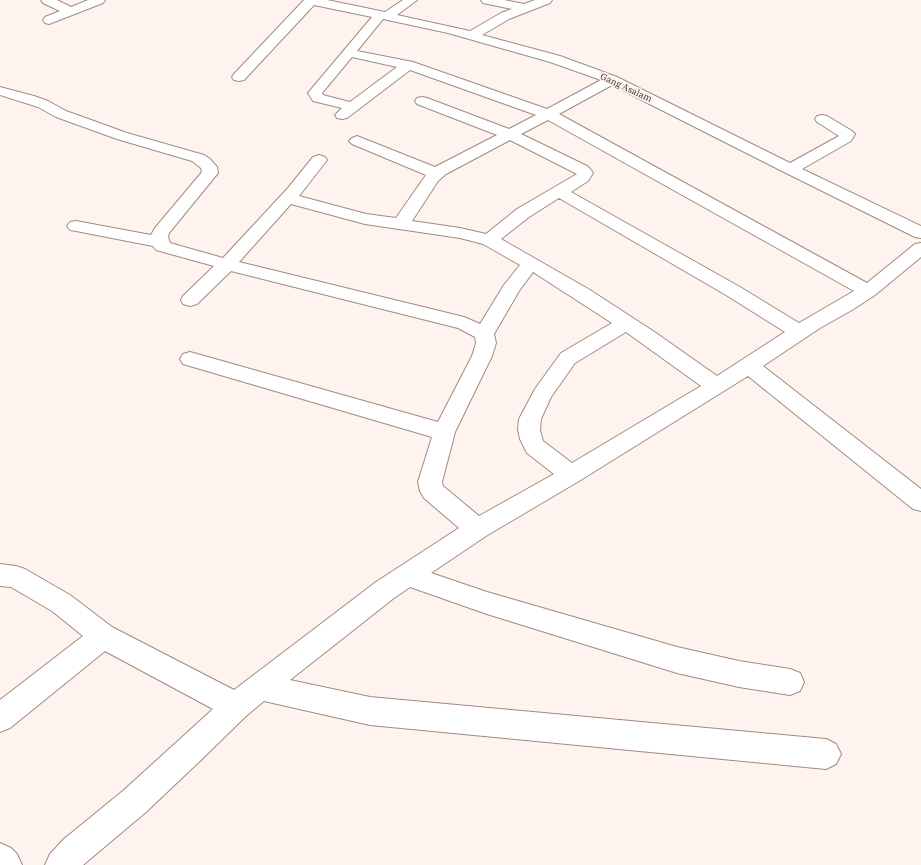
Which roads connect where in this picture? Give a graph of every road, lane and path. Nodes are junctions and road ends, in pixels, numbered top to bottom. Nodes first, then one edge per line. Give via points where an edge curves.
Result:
1 (47, 0) edge
2 (99, 0) edge
3 (310, 0) edge
4 (411, 0) edge
5 (487, 0) edge
6 (546, 0) edge
7 (525, 8) junction
8 (70, 10) junction
9 (384, 16) junction
10 (49, 20) dead end
11 (471, 36) junction
12 (349, 53) junction
13 (408, 65) junction
14 (239, 77) dead end
15 (612, 80) junction
16 (0, 91) edge
17 (422, 101) dead end
18 (354, 107) junction
19 (548, 114) junction
20 (338, 119) dead end
21 (822, 119) dead end
22 (509, 134) junction
23 (357, 141) dead end
24 (319, 160) dead end
25 (790, 169) junction
26 (437, 174) junction
27 (558, 191) junction
28 (288, 198) junction
29 (401, 224) junction
30 (76, 226) dead end
31 (921, 233) edge
32 (488, 240) junction
33 (160, 242) junction
34 (921, 248) edge
35 (531, 262) junction
36 (227, 264) junction
37 (868, 291) junction
38 (190, 300) dead end
39 (626, 323) junction
40 (799, 332) junction
41 (484, 334) junction
42 (190, 359) dead end
43 (749, 366) junction
44 (716, 386) junction
45 (444, 432) junction
46 (571, 475) junction
47 (921, 502) edge
48 (477, 529) junction
49 (0, 574) edge
50 (407, 575) junction
51 (103, 636) junction
52 (790, 682) dead end
53 (260, 687) junction
54 (236, 706) junction
55 (0, 718) edge
56 (826, 754) dead end
57 (0, 859) edge
58 (6, 865) edge
59 (60, 865) edge

1 - 8 street
2 - 8 street
3 - 9 street, Gang Asalam
3 - 14 street
4 - 9 street
5 - 7 street
6 - 7 street
7 - 11 street via 505,16
8 - 10 street
9 - 11 street, Gang Asalam
9 - 12 street
11 - 15 street, Gang Asalam via 555,59
12 - 13 street
12 - 18 street via 315,95
13 - 18 street
13 - 19 street
15 - 19 street
15 - 25 street, Gang Asalam
16 - 33 street via 44,104 61,114 122,136 204,162 210,173 161,232
17 - 22 street
18 - 20 street
19 - 22 street
19 - 37 street
21 - 25 street via 847,134 846,138
22 - 26 street
22 - 27 street via 584,171 582,178
23 - 26 street
24 - 28 street
25 - 31 street, Gang Asalam
26 - 29 street
27 - 32 street via 523,213
27 - 40 street via 733,291
28 - 29 street via 365,219
28 - 36 street
29 - 32 street
30 - 33 street
32 - 35 street
33 - 36 street via 167,248
34 - 37 street
35 - 39 street
35 - 41 street
36 - 38 street
36 - 41 street via 464,323
37 - 40 street
39 - 44 street
39 - 46 street via 568,358 542,394 530,419 529,430 535,447
40 - 43 street
41 - 45 street via 486,343 482,356
42 - 45 street
43 - 44 street
43 - 47 street
44 - 46 street
45 - 48 street via 430,476 430,487
46 - 48 street
48 - 50 street
49 - 51 street via 16,577 61,602
50 - 52 street via 487,603 677,660
50 - 53 street
51 - 54 street
51 - 55 street
53 - 54 street
53 - 56 street via 370,711
54 - 59 street via 135,801
57 - 58 street

